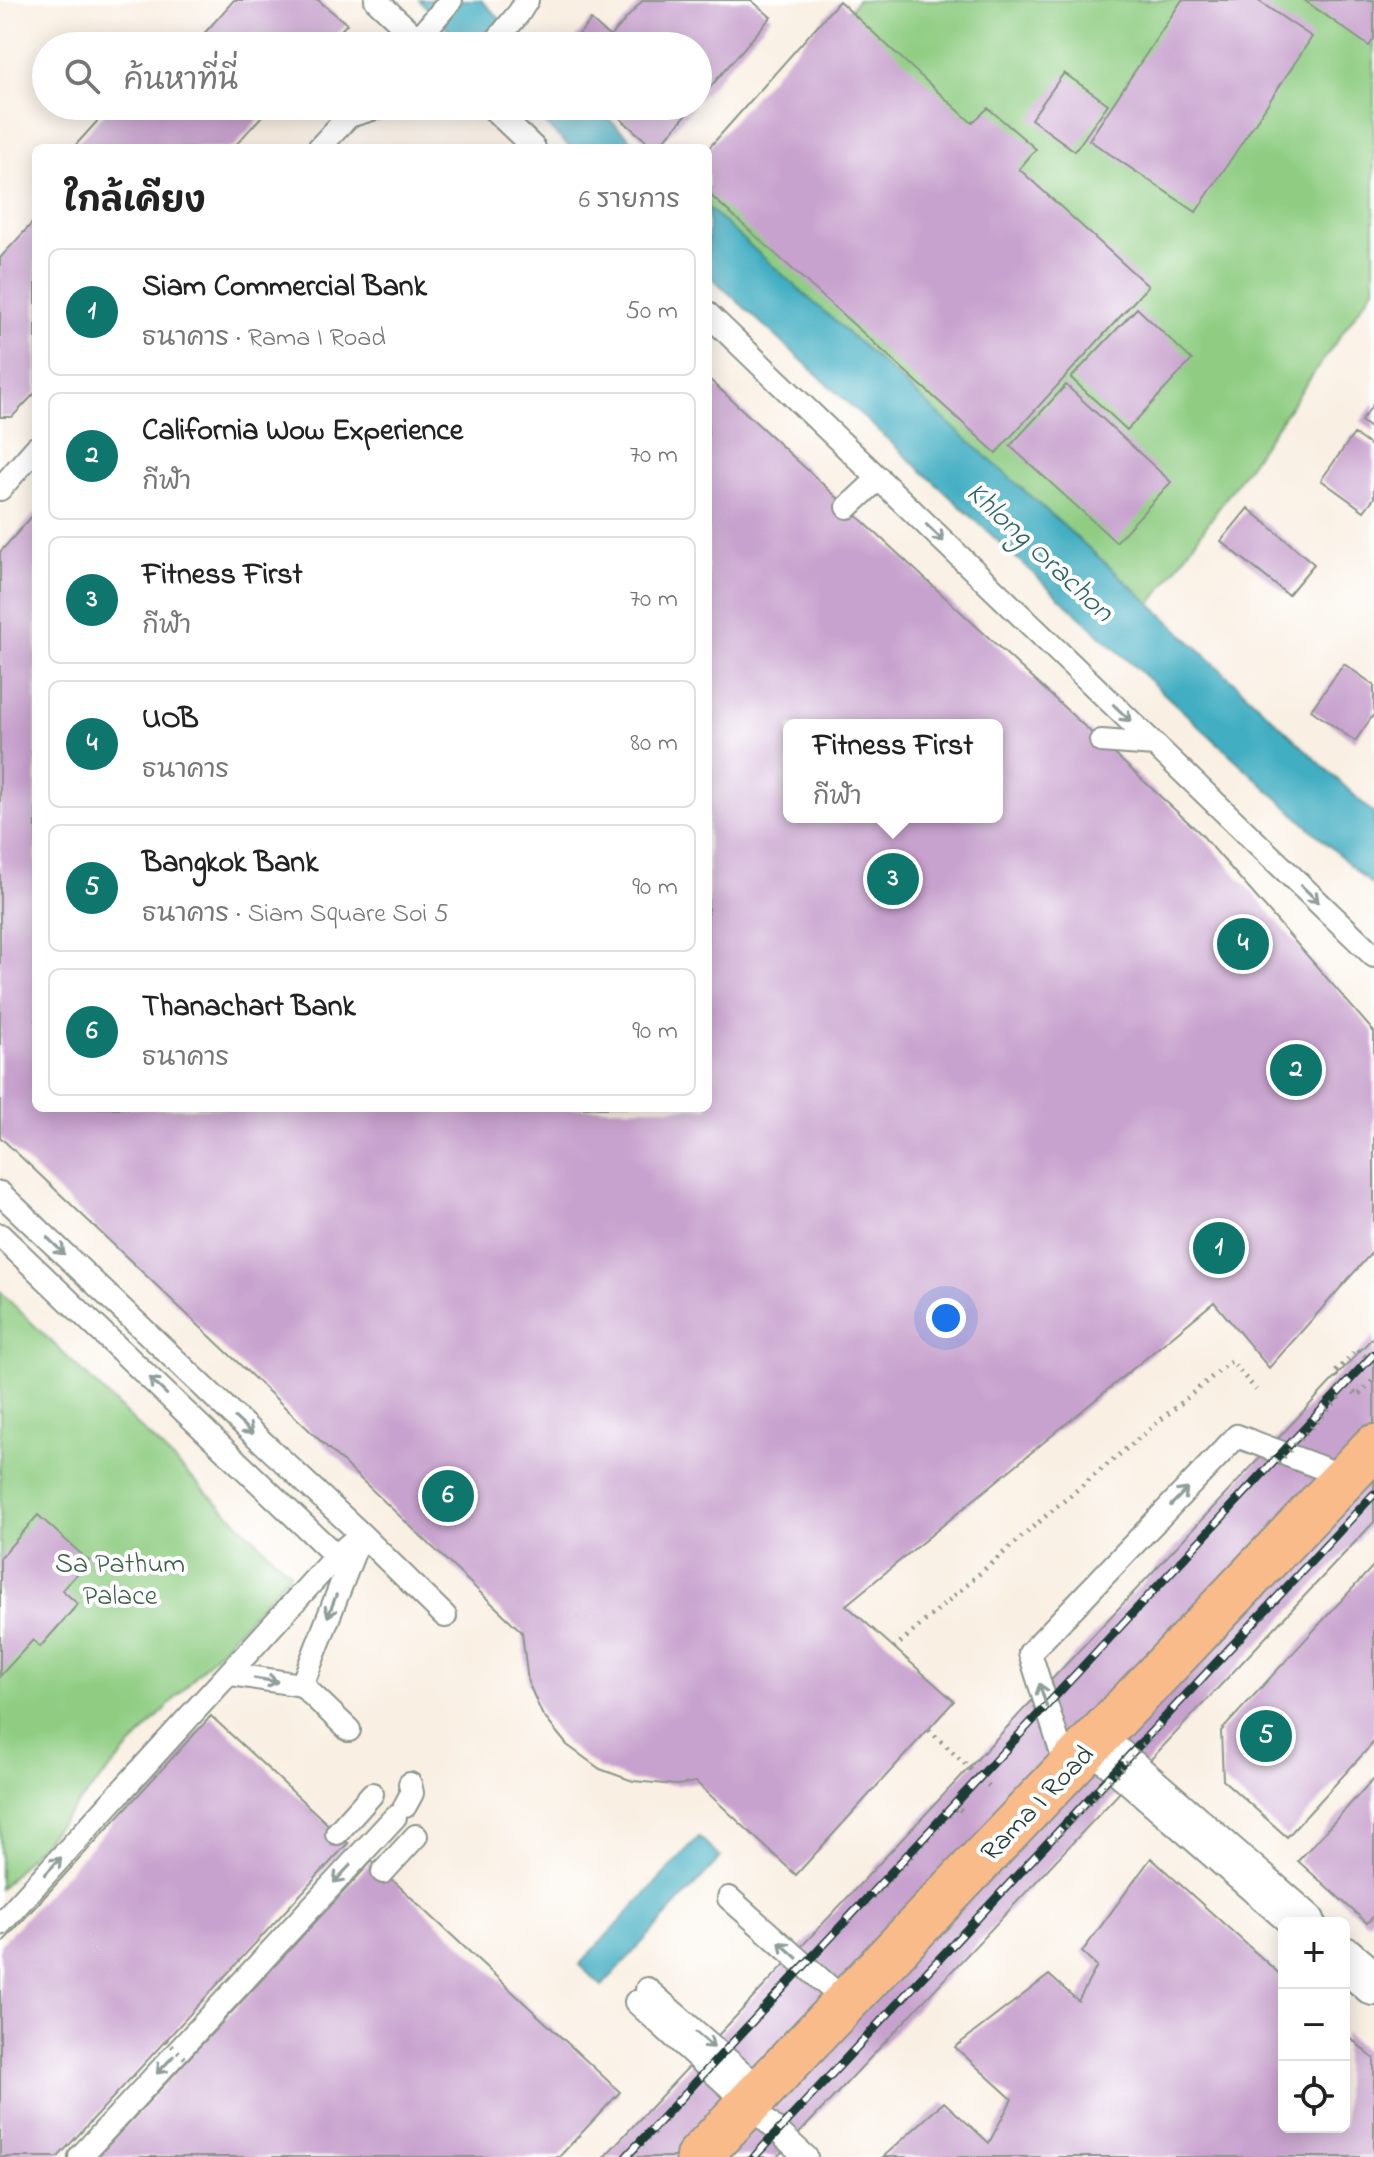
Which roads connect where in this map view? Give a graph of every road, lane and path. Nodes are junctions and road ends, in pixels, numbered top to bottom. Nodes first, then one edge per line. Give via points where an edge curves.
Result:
1 (376, 0) edge
2 (451, 0) edge
3 (527, 0) edge
4 (407, 32) edge
5 (426, 32) edge
6 (503, 32) edge
7 (345, 120) edge
8 (505, 120) edge
9 (323, 144) edge
10 (530, 144) edge
11 (712, 318) edge
12 (32, 453) edge
13 (879, 478) junction
14 (0, 489) edge
15 (848, 507) dead end
16 (1101, 741) dead end
17 (1155, 745) junction
18 (1374, 956) edge
19 (0, 1193) edge
20 (0, 1235) edge
21 (1373, 1362) edge
22 (1372, 1384) edge
23 (1349, 1388) junction
24 (1256, 1390) dead end
25 (1360, 1462) edge
26 (1278, 1463) dead end
27 (361, 1534) junction
28 (336, 1556) junction
29 (445, 1616) dead end
30 (894, 1648) dead end
31 (230, 1674) junction
32 (302, 1685) junction
33 (1161, 1727) dead end
34 (349, 1730) dead end
35 (929, 1730) dead end
36 (1081, 1755) junction
37 (372, 1794) dead end
38 (986, 1794) dead end
39 (403, 1802) dead end
40 (973, 1808) dead end
41 (337, 1833) dead end
42 (416, 1836) dead end
43 (1055, 1839) dead end
44 (383, 1872) dead end
45 (729, 1898) dead end
46 (867, 1904) dead end
47 (1296, 1917) edge
48 (0, 1924) edge
49 (642, 1995) dead end
50 (846, 2002) junction
51 (166, 2040) dead end
52 (187, 2060) dead end
53 (756, 2097) junction
54 (668, 2117) dead end
55 (80, 2157) edge
56 (631, 2157) edge
57 (698, 2157) edge
58 (806, 2157) edge

1 - 4 lane
2 - 5 lane
3 - 6 lane
7 - 9 lane
8 - 10 lane
11 - 13 lane
12 - 14 lane
13 - 15 lane
13 -> 17 lane
16 - 17 lane
17 -> 18 lane
19 -> 27 lane
28 -> 20 lane
21 - 23 path via 1357,1349 1334,1374
22 - 23 path via 1358,1396
23 - 26 path, bridge
24 - 30 path via 1231,1361
25 - 36 main road, Rama I Road
36 -> 25 lane via 1030,1653 1237,1436
27 - 28 lane
27 - 29 lane
27 -> 32 lane
28 - 31 lane
31 -> 32 lane
48 -> 31 lane
32 - 34 lane
33 - 43 path, bridge
35 - 38 path via 992,1788
36 - 47 street
36 - 50 main road, Rama I Road
37 - 41 lane
39 -> 55 lane
40 - 46 path via 966,1816 957,1807
42 - 44 lane
50 -> 45 lane
49 - 53 lane
50 - 53 main road, Rama I Road
51 - 52 path, bridge
53 - 57 main road, Rama I Road
53 - 58 lane
54 - 56 path

